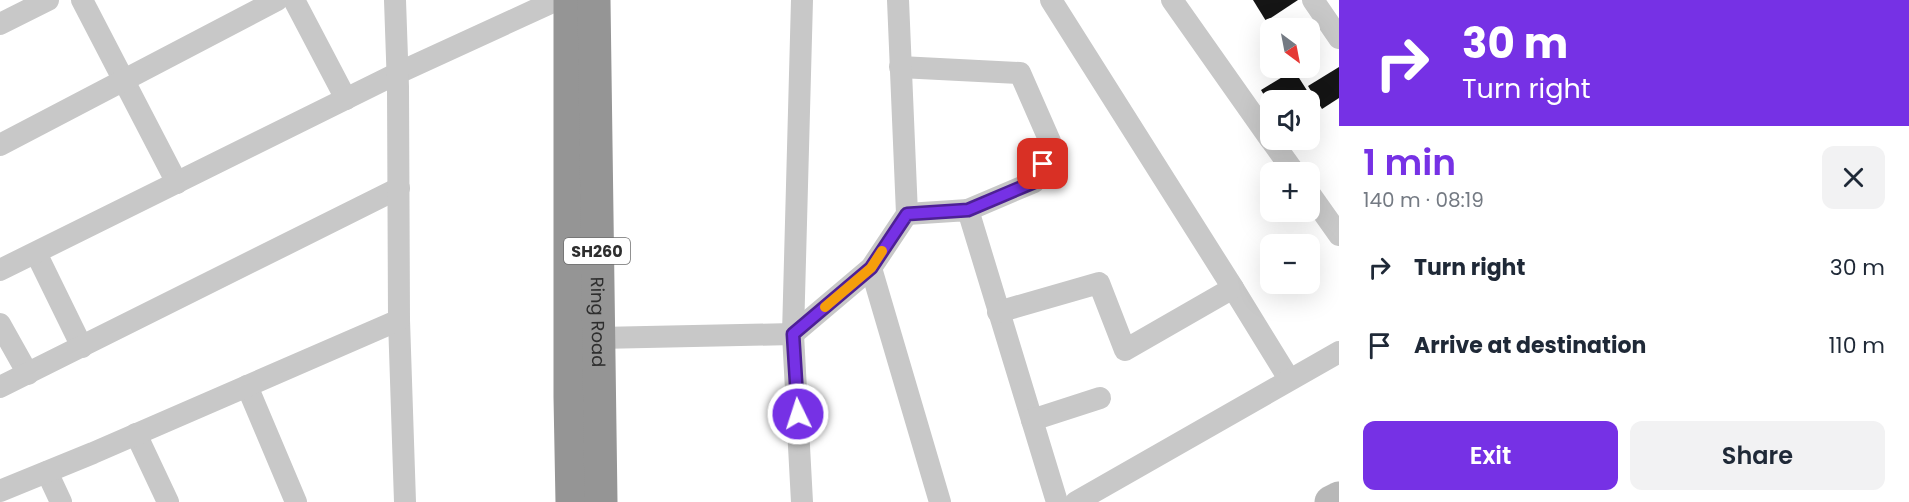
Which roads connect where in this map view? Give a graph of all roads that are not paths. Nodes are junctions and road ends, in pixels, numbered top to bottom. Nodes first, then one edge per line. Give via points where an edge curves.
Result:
1 (48, 0) edge
2 (82, 0) edge
3 (277, 0) edge
4 (294, 0) edge
5 (395, 0) edge
6 (557, 0) edge
7 (570, 0) edge
8 (594, 0) edge
9 (801, 0) edge
10 (898, 0) edge
11 (1052, 0) edge
12 (1172, 0) edge
13 (1313, 0) edge
14 (0, 24) edge
15 (1339, 38) edge
16 (900, 67) junction
17 (398, 73) junction
18 (123, 81) junction
19 (346, 99) junction
20 (1260, 124) edge
21 (0, 145) edge
22 (177, 183) junction
23 (399, 188) junction
24 (1320, 208) edge
25 (968, 210) junction
26 (907, 214) junction
27 (1339, 236) edge
28 (36, 253) junction
29 (871, 268) junction
30 (0, 270) edge
31 (1233, 288) junction
32 (998, 312) junction
33 (399, 320) junction
34 (0, 324) edge
35 (793, 334) junction
36 (598, 338) junction
37 (82, 346) junction
38 (1339, 352) edge
39 (28, 374) junction
40 (1289, 379) junction
41 (247, 386) junction
42 (0, 387) edge
43 (1100, 398) dead end
44 (1032, 420) junction
45 (136, 434) junction
46 (46, 472) junction
47 (0, 491) edge
48 (1339, 498) edge
49 (61, 502) edge
50 (168, 502) edge
51 (296, 502) edge
52 (405, 502) edge
53 (572, 502) edge
54 (601, 502) edge
55 (802, 502) edge
56 (940, 502) edge
57 (1058, 502) edge
58 (1076, 502) edge
59 (1331, 502) edge

1 - 14 street
2 - 18 street
3 - 18 street
4 - 19 street
5 - 17 street
6 - 17 street
7 - 53 highway, Ring Road / SH260
8 - 36 highway, Ring Road / SH260
9 - 35 street
10 - 16 street
11 - 31 street
12 - 20 street
13 - 15 street
16 - 25 street via 1020,73 1052,146 1034,182
16 - 26 street
17 - 19 street
17 - 23 street
18 - 21 street
18 - 22 street
19 - 22 street
22 - 28 street
23 - 33 street
23 - 37 street
24 - 27 street
25 - 26 street
25 - 32 street
26 - 29 street
28 - 30 street
28 - 37 street
29 - 35 street
29 - 56 street
31 - 32 street via 1125,350 1099,283
31 - 40 street
32 - 44 street
33 - 41 street
33 - 52 street
34 - 39 street
35 - 36 street
35 - 55 street
36 - 54 highway, Ring Road / SH260
37 - 39 street
38 - 40 street
39 - 42 street
40 - 58 street
41 - 45 street
41 - 51 street
43 - 44 street
44 - 57 street
45 - 46 street
45 - 50 street
46 - 47 street
46 - 49 street
48 - 59 street

